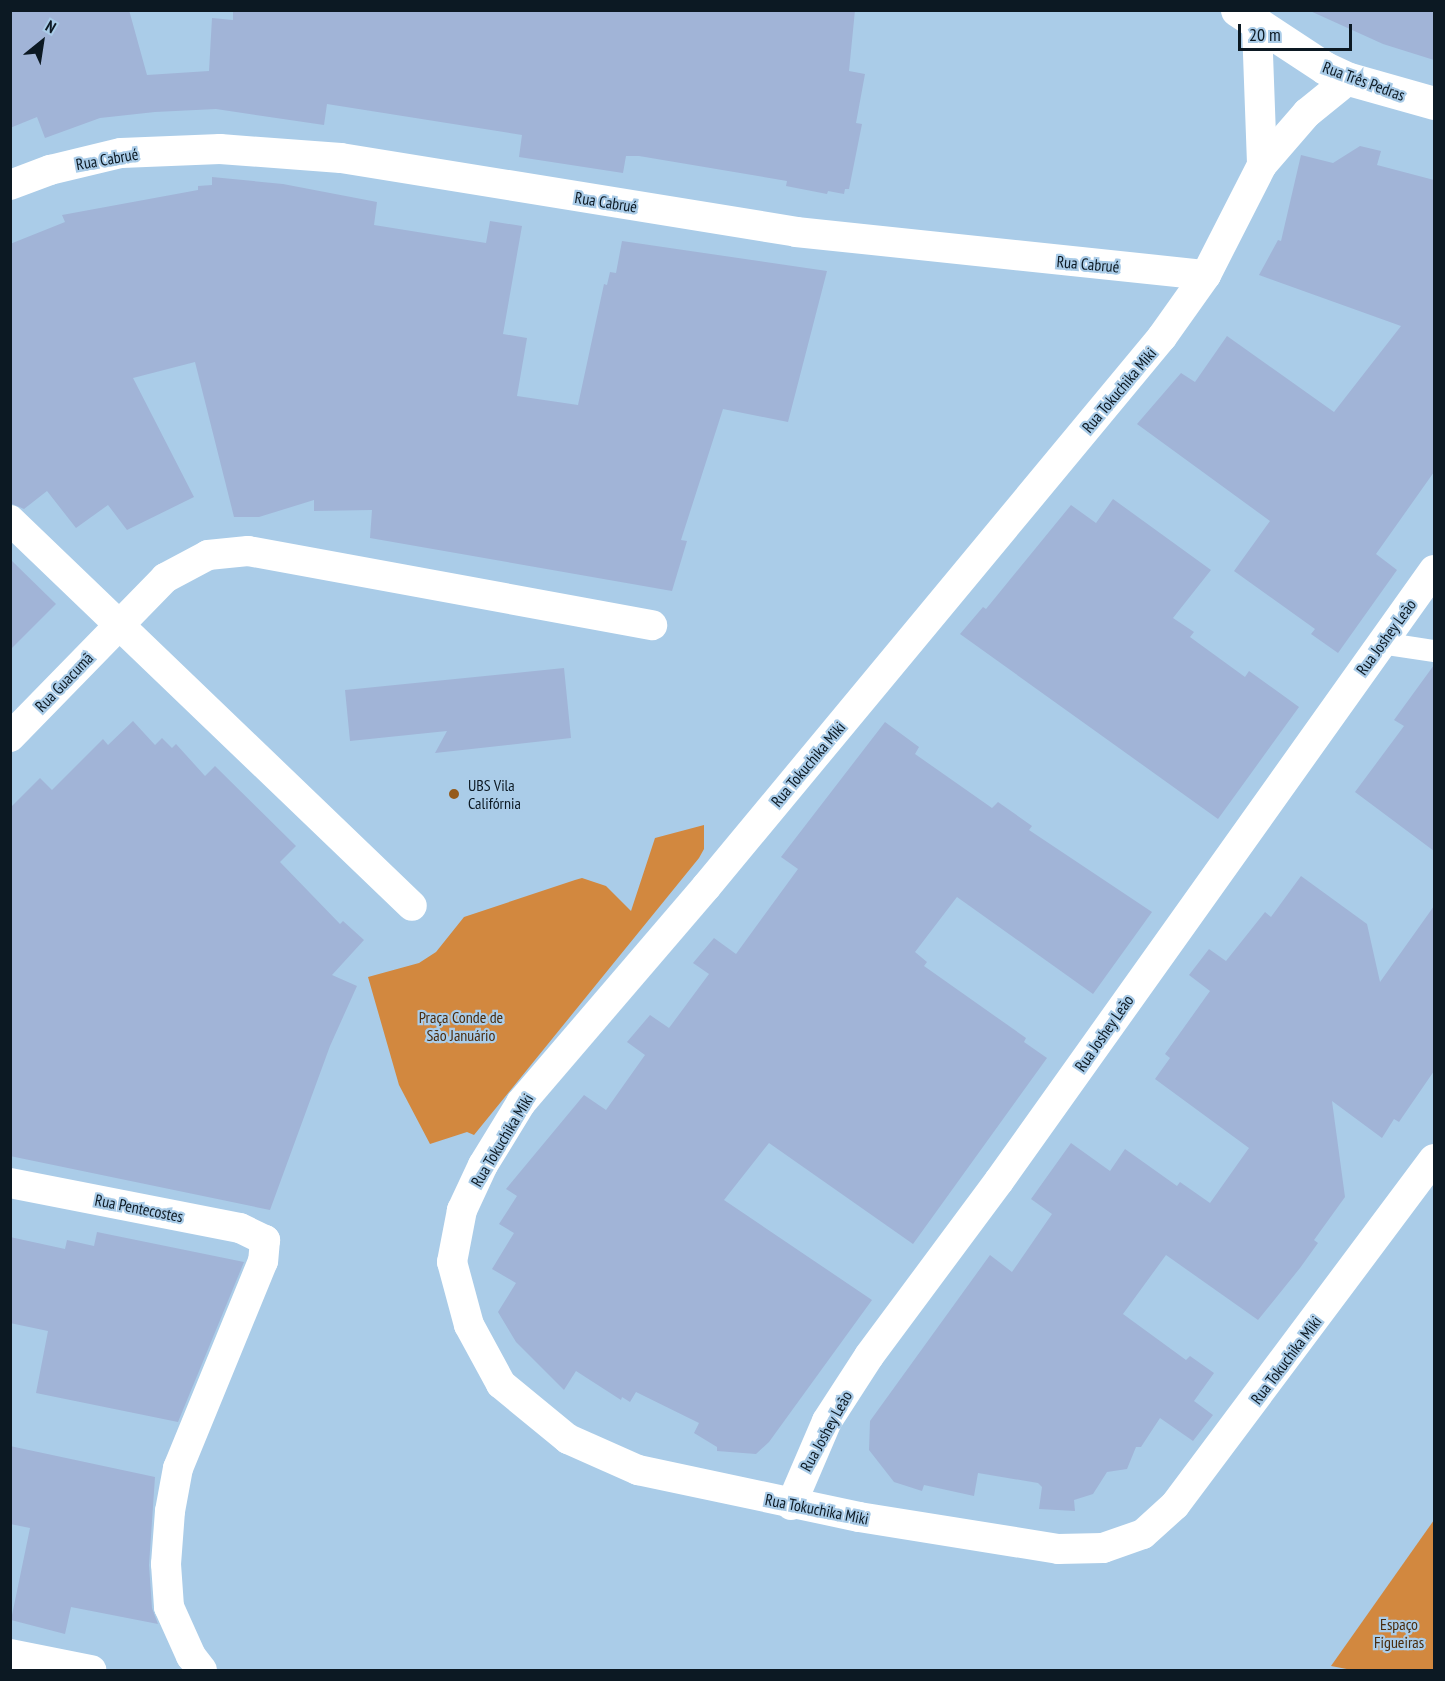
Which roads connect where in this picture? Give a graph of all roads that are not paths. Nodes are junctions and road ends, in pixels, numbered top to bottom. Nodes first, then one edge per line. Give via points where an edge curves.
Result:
1 (1247, 19) edge
2 (1348, 79) junction
3 (1434, 103) edge
4 (1262, 165) junction
5 (10, 184) edge
6 (1206, 275) junction
7 (10, 519) edge
8 (1434, 570) edge
9 (652, 624) dead end
10 (117, 626) junction
11 (1381, 643) junction
12 (1434, 651) edge
13 (10, 737) edge
14 (412, 906) dead end
15 (1434, 1159) edge
16 (10, 1183) edge
17 (791, 1505) junction
18 (10, 1654) edge
19 (91, 1671) edge
20 (202, 1671) edge

1 - 2 street, Rua Três Pedras
1 - 4 street, Rua Tokuchika Miki
2 - 3 street, Rua Três Pedras
2 - 4 street, Rua Tokuchika Miki via 1307,113
4 - 6 street, Rua Tokuchika Miki
5 - 6 street, Rua Cabrué via 121,153 242,151 341,158 796,232
6 - 17 street, Rua Tokuchika Miki via 1162,337 706,887 521,1103 483,1165 462,1210 452,1262 469,1324 501,1384 568,1439 638,1470
7 - 10 street
8 - 11 street, Rua Joshey Leão
9 - 10 street via 248,551 208,555 165,578
10 - 13 street, Rua Guacumã
10 - 14 street
11 - 12 street
11 - 17 street, Rua Joshey Leão via 999,1181 868,1356 827,1421
15 - 17 street, Rua Tokuchika Miki via 1222,1444 1175,1504 1143,1534 1102,1548 1058,1549
16 - 20 street, Rua Pentecostes via 240,1228 265,1240 263,1261 178,1468 170,1511 166,1564 169,1607
18 - 19 street

